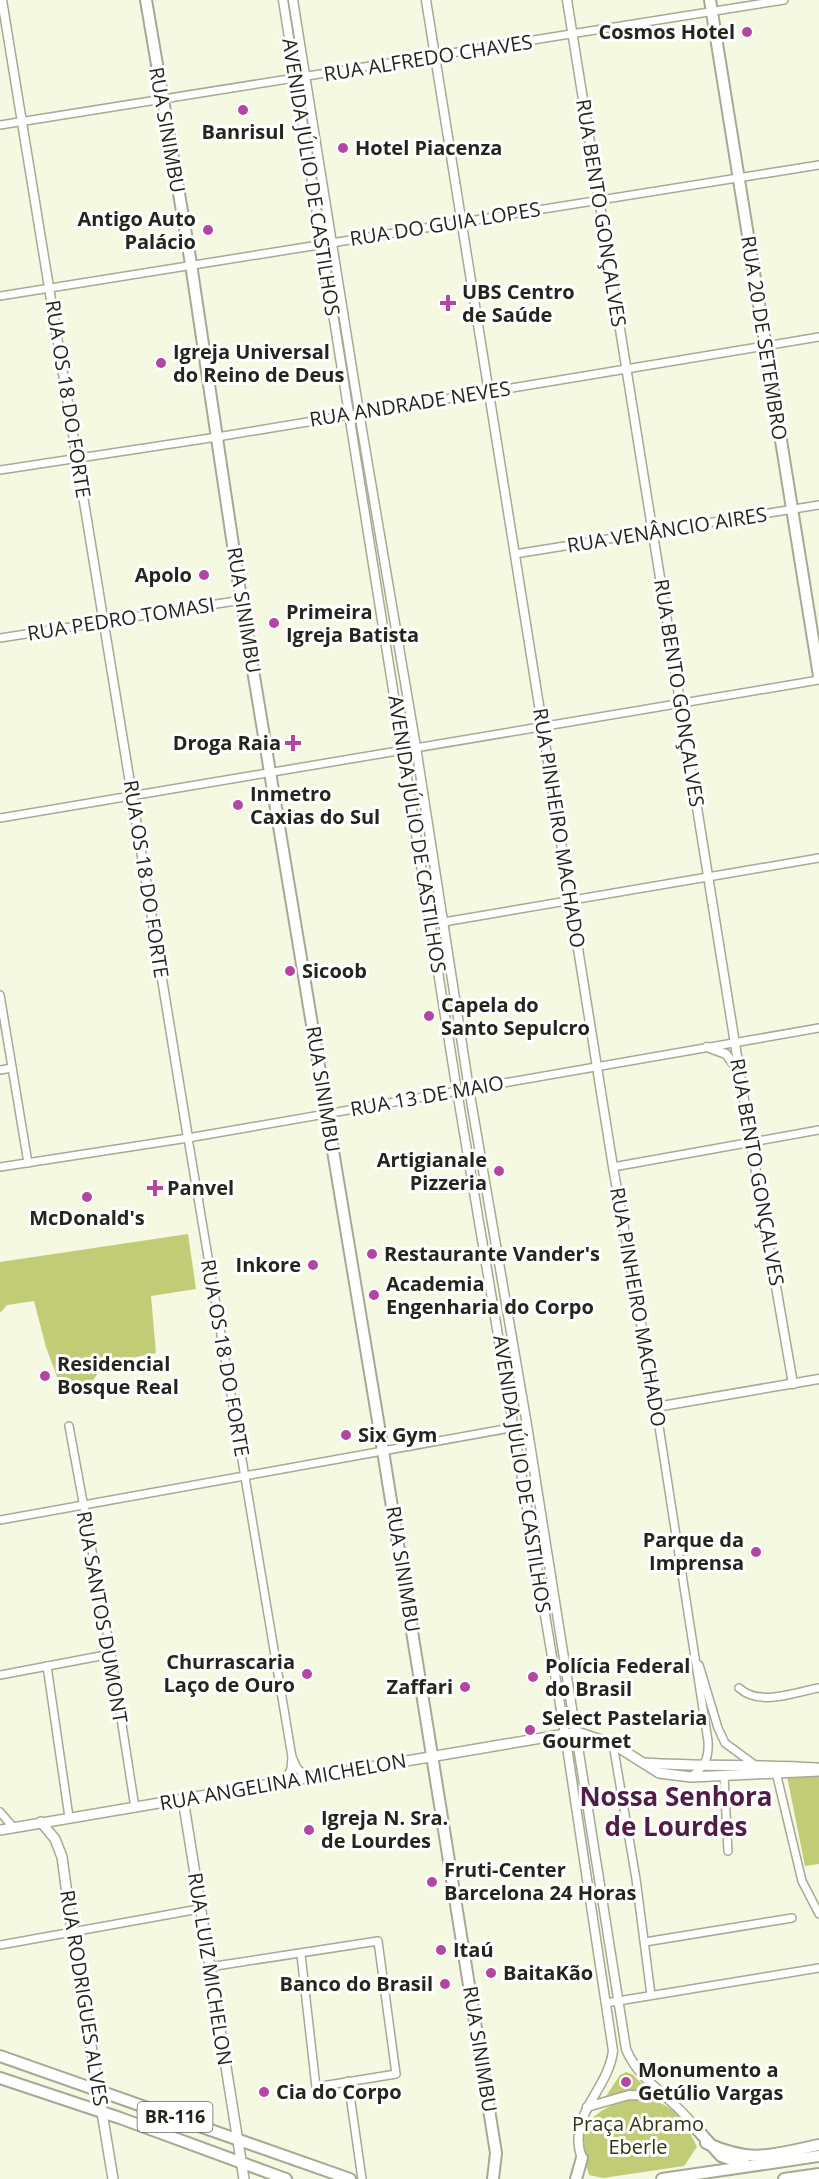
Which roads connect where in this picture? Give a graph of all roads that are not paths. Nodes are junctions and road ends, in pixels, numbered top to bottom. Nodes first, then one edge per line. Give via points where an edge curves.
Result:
1 (2, 0) edge
2 (146, 0) edge
3 (283, 0) edge
4 (293, 0) edge
5 (426, 0) edge
6 (567, 0) edge
7 (710, 0) edge
8 (784, 0) edge
9 (712, 12) junction
10 (573, 35) junction
11 (435, 58) junction
12 (306, 78) junction
13 (296, 80) junction
14 (162, 100) junction
15 (22, 122) junction
16 (0, 125) edge
17 (319, 159) junction
18 (308, 161) junction
19 (819, 165) edge
20 (738, 177) junction
21 (324, 193) junction
22 (313, 195) junction
23 (599, 200) junction
24 (462, 223) junction
25 (332, 241) junction
26 (320, 243) junction
27 (191, 264) junction
28 (49, 287) junction
29 (339, 288) junction
30 (328, 290) junction
31 (0, 296) edge
32 (345, 327) junction
33 (334, 328) junction
34 (819, 337) edge
35 (766, 346) junction
36 (351, 363) junction
37 (340, 364) junction
38 (627, 370) junction
39 (489, 390) junction
40 (359, 412) junction
41 (348, 414) junction
42 (217, 437) junction
43 (77, 458) junction
44 (367, 460) junction
45 (356, 462) junction
46 (0, 470) edge
47 (374, 502) junction
48 (363, 504) junction
49 (819, 505) edge
50 (792, 509) junction
51 (653, 532) junction
52 (381, 541) junction
53 (370, 542) junction
54 (515, 554) junction
55 (387, 576) junction
56 (376, 578) junction
57 (242, 600) junction
58 (394, 616) junction
59 (382, 619) junction
60 (104, 621) junction
61 (0, 638) edge
62 (401, 656) junction
63 (389, 659) junction
64 (819, 678) edge
65 (408, 697) junction
66 (396, 699) junction
67 (680, 704) junction
68 (543, 728) junction
69 (416, 747) junction
70 (404, 749) junction
71 (271, 771) junction
72 (132, 794) junction
73 (424, 797) junction
74 (412, 799) junction
75 (0, 818) edge
76 (431, 836) junction
77 (418, 838) junction
78 (819, 858) edge
79 (436, 873) junction
80 (424, 876) junction
81 (708, 878) junction
82 (571, 900) junction
83 (444, 922) junction
84 (432, 924) junction
85 (451, 968) junction
86 (439, 970) junction
87 (0, 995) edge
88 (456, 1004) junction
89 (444, 1005) junction
90 (819, 1028) edge
91 (735, 1042) junction
92 (462, 1043) junction
93 (451, 1046) junction
94 (707, 1047) junction
95 (597, 1066) junction
96 (12, 1068) junction
97 (0, 1070) edge
98 (740, 1074) junction
99 (469, 1089) junction
100 (458, 1091) junction
101 (327, 1113) junction
102 (819, 1131) edge
103 (188, 1138) junction
104 (751, 1143) junction
105 (27, 1163) junction
106 (0, 1167) edge
107 (613, 1167) junction
108 (819, 1379) edge
109 (793, 1384) junction
110 (656, 1407) junction
111 (527, 1425) junction
112 (69, 1426) dead end
113 (514, 1427) junction
114 (383, 1451) junction
115 (245, 1476) junction
116 (82, 1505) junction
117 (0, 1520) edge
118 (111, 1654) junction
119 (695, 1654) junction
120 (46, 1666) junction
121 (0, 1675) edge
122 (739, 1688) dead end
123 (819, 1688) edge
124 (577, 1732) junction
125 (565, 1734) junction
126 (613, 1744) junction
127 (292, 1757) junction
128 (433, 1757) junction
129 (642, 1763) junction
130 (755, 1765) junction
131 (704, 1767) junction
132 (819, 1769) edge
133 (775, 1771) junction
134 (724, 1776) junction
135 (306, 1777) junction
136 (691, 1777) junction
137 (285, 1781) junction
138 (183, 1798) junction
139 (135, 1808) junction
140 (0, 1812) edge
141 (69, 1817) junction
142 (41, 1822) junction
143 (13, 1827) junction
144 (0, 1830) edge
145 (728, 1851) dead end
146 (199, 1909) junction
147 (819, 1914) edge
148 (792, 1918) dead end
149 (72, 1931) junction
150 (645, 1942) junction
151 (0, 1945) edge
152 (301, 1955) junction
153 (209, 1967) junction
154 (818, 1967) edge
155 (651, 1995) junction
156 (617, 2001) junction
157 (606, 2003) junction
158 (0, 2056) edge
159 (0, 2078) edge
160 (348, 2081) junction
161 (99, 2090) junction
162 (666, 2096) junction
163 (587, 2107) junction
164 (102, 2111) junction
165 (695, 2127) joint
166 (238, 2139) junction
167 (706, 2143) junction
168 (819, 2145) edge
169 (819, 2156) edge
170 (582, 2158) joint
171 (240, 2162) junction
172 (760, 2165) junction
173 (819, 2174) edge
174 (113, 2179) edge
175 (244, 2179) edge
176 (286, 2179) edge
177 (350, 2179) edge
178 (362, 2179) edge
179 (493, 2179) edge
180 (576, 2179) edge
181 (662, 2179) edge
182 (784, 2179) edge

1 - 15 street, RUA OS 18 DO FORTE
2 - 14 main road, RUA SINIMBU
3 - 13 street, AVENIDA JÚLIO DE CASTILHOS
4 - 12 street, AVENIDA JÚLIO DE CASTILHOS
5 - 11 street, RUA PINHEIRO MACHADO
6 - 10 street, RUA BENTO GONÇALVES
7 - 9 main road, RUA 20 DE SETEMBRO
8 - 9 street, RUA ALFREDO CHAVES
9 - 10 street, RUA ALFREDO CHAVES
9 - 20 main road, RUA 20 DE SETEMBRO
10 - 11 street, RUA ALFREDO CHAVES
10 - 23 street, RUA BENTO GONÇALVES
11 - 12 street, RUA ALFREDO CHAVES
11 - 24 street, RUA PINHEIRO MACHADO
12 - 13 street, RUA ALFREDO CHAVES
12 - 17 street, AVENIDA JÚLIO DE CASTILHOS
13 - 14 street, RUA ALFREDO CHAVES
13 - 18 street, AVENIDA JÚLIO DE CASTILHOS
14 - 15 street, RUA ALFREDO CHAVES
14 - 27 main road, RUA SINIMBU
15 - 16 street, RUA ALFREDO CHAVES
15 - 28 street, RUA OS 18 DO FORTE
17 - 18 street
17 - 21 street, AVENIDA JÚLIO DE CASTILHOS
18 - 22 street, AVENIDA JÚLIO DE CASTILHOS
19 - 20 street, RUA DO GUIA LOPES
20 - 23 street, RUA DO GUIA LOPES
20 - 35 main road, RUA 20 DE SETEMBRO
21 - 22 street
21 - 25 street, AVENIDA JÚLIO DE CASTILHOS
22 - 26 street, AVENIDA JÚLIO DE CASTILHOS
23 - 24 street, RUA DO GUIA LOPES
23 - 38 street, RUA BENTO GONÇALVES
24 - 25 street, RUA DO GUIA LOPES
24 - 39 street, RUA PINHEIRO MACHADO
25 - 26 street, RUA DO GUIA LOPES
25 - 29 street, AVENIDA JÚLIO DE CASTILHOS
26 - 27 street, RUA DO GUIA LOPES
26 - 30 street, AVENIDA JÚLIO DE CASTILHOS
27 - 28 street, RUA DO GUIA LOPES
27 - 42 main road, RUA SINIMBU
28 - 31 street, RUA DO GUIA LOPES
28 - 43 street, RUA OS 18 DO FORTE
29 - 30 street
29 - 32 street, AVENIDA JÚLIO DE CASTILHOS
30 - 33 street, AVENIDA JÚLIO DE CASTILHOS
32 - 33 street
32 - 36 street, AVENIDA JÚLIO DE CASTILHOS
33 - 37 street, AVENIDA JÚLIO DE CASTILHOS
34 - 35 street, RUA ANDRADE NEVES
35 - 38 street, RUA ANDRADE NEVES
35 - 50 main road, RUA 20 DE SETEMBRO
36 - 37 street
36 - 40 street, AVENIDA JÚLIO DE CASTILHOS
37 - 41 street, AVENIDA JÚLIO DE CASTILHOS
38 - 39 street, RUA ANDRADE NEVES
38 - 51 street, RUA BENTO GONÇALVES
39 - 40 street, RUA ANDRADE NEVES
39 - 54 street, RUA PINHEIRO MACHADO
40 - 41 street, RUA ANDRADE NEVES
40 - 44 street, AVENIDA JÚLIO DE CASTILHOS
41 - 42 street, RUA ANDRADE NEVES
41 - 45 street, AVENIDA JÚLIO DE CASTILHOS
42 - 43 street, RUA ANDRADE NEVES
42 - 57 main road, RUA SINIMBU
43 - 46 street, RUA ANDRADE NEVES
43 - 60 street, RUA OS 18 DO FORTE
44 - 45 street
44 - 47 street, AVENIDA JÚLIO DE CASTILHOS
45 - 48 street, AVENIDA JÚLIO DE CASTILHOS
47 - 48 street
47 - 52 street, AVENIDA JÚLIO DE CASTILHOS
48 - 53 street, AVENIDA JÚLIO DE CASTILHOS
49 - 50 street, RUA VENÂNCIO AIRES
50 - 51 street, RUA VENÂNCIO AIRES
50 - 64 main road, RUA 20 DE SETEMBRO
51 - 54 street, RUA VENÂNCIO AIRES
51 - 67 street, RUA BENTO GONÇALVES
52 - 53 street
52 - 55 street, AVENIDA JÚLIO DE CASTILHOS
53 - 56 street, AVENIDA JÚLIO DE CASTILHOS
54 - 68 street, RUA PINHEIRO MACHADO
55 - 56 street
55 - 58 street, AVENIDA JÚLIO DE CASTILHOS
56 - 59 street, AVENIDA JÚLIO DE CASTILHOS
57 - 60 street, RUA PEDRO TOMASI
57 - 71 main road, RUA SINIMBU
58 - 59 street
58 - 62 street, AVENIDA JÚLIO DE CASTILHOS
59 - 63 street, AVENIDA JÚLIO DE CASTILHOS
60 - 61 street, RUA PEDRO TOMASI
60 - 72 street, RUA OS 18 DO FORTE
62 - 63 street
62 - 65 street, AVENIDA JÚLIO DE CASTILHOS
63 - 66 street, AVENIDA JÚLIO DE CASTILHOS
64 - 67 street
65 - 66 street
65 - 69 street, AVENIDA JÚLIO DE CASTILHOS
66 - 70 street, AVENIDA JÚLIO DE CASTILHOS
67 - 68 street
67 - 81 street, RUA BENTO GONÇALVES
68 - 69 street
68 - 82 street, RUA PINHEIRO MACHADO
69 - 70 street
69 - 73 street, AVENIDA JÚLIO DE CASTILHOS
70 - 71 street
70 - 74 street, AVENIDA JÚLIO DE CASTILHOS
71 - 72 street
71 - 101 main road, RUA SINIMBU
72 - 75 street
72 - 103 street, RUA OS 18 DO FORTE
73 - 74 street
73 - 76 street, AVENIDA JÚLIO DE CASTILHOS
74 - 77 street, AVENIDA JÚLIO DE CASTILHOS
76 - 77 street
76 - 79 street, AVENIDA JÚLIO DE CASTILHOS
77 - 80 street, AVENIDA JÚLIO DE CASTILHOS
78 - 81 street
79 - 80 street
79 - 83 street, AVENIDA JÚLIO DE CASTILHOS
80 - 84 street, AVENIDA JÚLIO DE CASTILHOS
81 - 82 street
81 - 91 street, RUA BENTO GONÇALVES
82 - 83 street
82 - 95 street, RUA PINHEIRO MACHADO
83 - 84 street
83 - 85 street, AVENIDA JÚLIO DE CASTILHOS
84 - 86 street, AVENIDA JÚLIO DE CASTILHOS
85 - 86 street
85 - 88 street, AVENIDA JÚLIO DE CASTILHOS
86 - 89 street, AVENIDA JÚLIO DE CASTILHOS
87 - 96 street
88 - 89 street
88 - 92 street, AVENIDA JÚLIO DE CASTILHOS
89 - 93 street, AVENIDA JÚLIO DE CASTILHOS
90 - 91 street, RUA 13 DE MAIO
91 - 94 street, RUA 13 DE MAIO
91 - 98 street, RUA BENTO GONÇALVES
92 - 93 street
92 - 99 street, AVENIDA JÚLIO DE CASTILHOS
93 - 100 street, AVENIDA JÚLIO DE CASTILHOS
94 - 95 street, RUA 13 DE MAIO
94 - 98 street via 726,1054
95 - 99 street, RUA 13 DE MAIO
95 - 107 street, RUA PINHEIRO MACHADO
96 - 97 street
96 - 105 street
98 - 104 street, RUA BENTO GONÇALVES
99 - 100 street, RUA 13 DE MAIO
99 - 111 street, AVENIDA JÚLIO DE CASTILHOS
100 - 101 street, RUA 13 DE MAIO
100 - 113 street, AVENIDA JÚLIO DE CASTILHOS
101 - 103 street, RUA 13 DE MAIO
101 - 114 main road, RUA SINIMBU
102 - 104 street
103 - 105 street, RUA 13 DE MAIO
103 - 115 street, RUA OS 18 DO FORTE
104 - 107 street
104 - 109 street, RUA BENTO GONÇALVES
105 - 106 street, RUA 13 DE MAIO
107 - 110 street, RUA PINHEIRO MACHADO
108 - 109 street
109 - 110 street
110 - 119 street, RUA PINHEIRO MACHADO
111 - 113 street
111 - 124 street, AVENIDA JÚLIO DE CASTILHOS
112 - 116 street, RUA SANTOS DUMONT
113 - 114 street
113 - 125 street, AVENIDA JÚLIO DE CASTILHOS
114 - 115 street
114 - 128 main road, RUA SINIMBU
115 - 116 street
115 - 127 street, RUA OS 18 DO FORTE
116 - 117 street
116 - 118 street, RUA SANTOS DUMONT
118 - 120 street
118 - 139 street, RUA SANTOS DUMONT
119 - 130 street, RUA PINHEIRO MACHADO via 725,1743
119 - 131 street, RUA PINHEIRO MACHADO via 708,1741
120 - 121 street
120 - 141 street
122 - 123 street via 752,1697 762,1698
124 - 125 main road, RUA ANGELINA MICHELON
124 - 126 main road
124 - 156 street, AVENIDA JÚLIO DE CASTILHOS
125 - 128 main road, RUA ANGELINA MICHELON
125 - 157 street, AVENIDA JÚLIO DE CASTILHOS
126 - 129 main road
126 - 150 street
127 - 135 street, RUA OS 18 DO FORTE
127 - 137 street, RUA OS 18 DO FORTE
128 - 135 main road, RUA ANGELINA MICHELON
128 - 179 main road, RUA SINIMBU via 496,2153
129 - 131 main road
129 - 136 main road via 659,1773
130 - 131 main road
130 - 133 main road
131 - 136 street
132 - 133 main road
133 - 134 main road
133 - 147 street via 802,1881
134 - 136 main road
134 - 145 street
135 - 137 main road, RUA ANGELINA MICHELON
137 - 138 main road, RUA ANGELINA MICHELON
138 - 139 main road, RUA ANGELINA MICHELON
138 - 146 main road, RUA LUIZ MICHELON
139 - 141 main road, RUA ANGELINA MICHELON
140 - 143 street
141 - 142 main road, RUA ANGELINA MICHELON
142 - 143 main road, RUA ANGELINA MICHELON
142 - 149 main road, RUA RODRIGUES ALVES via 55,1839 62,1857
143 - 144 main road, RUA ANGELINA MICHELON
146 - 149 street
146 - 153 main road, RUA LUIZ MICHELON
148 - 150 street
149 - 151 street
149 - 161 main road, RUA RODRIGUES ALVES
150 - 155 street
152 - 153 street
152 - 160 street via 316,2087
152 - 160 street via 378,1941 396,2074
153 - 166 main road, RUA LUIZ MICHELON
154 - 155 street
155 - 156 street
156 - 157 street
156 - 162 street, AVENIDA JÚLIO DE CASTILHOS via 629,2057
157 - 163 street, AVENIDA JÚLIO DE CASTILHOS via 612,2060
158 - 161 main road, BR-116
159 - 164 main road, BR-116
160 - 178 street
161 - 164 main road, RUA RODRIGUES ALVES
161 - 166 main road, BR-116
162 - 163 street via 629,2094
162 - 165 street, AVENIDA JÚLIO DE CASTILHOS
163 - 170 street, AVENIDA JÚLIO DE CASTILHOS via 577,2133
164 - 171 main road, BR-116
164 - 174 main road, RUA RODRIGUES ALVES
165 - 167 main road
166 - 171 main road, RUA LUIZ MICHELON
166 - 177 main road, BR-116
167 - 168 main road via 745,2157
167 - 172 main road via 734,2163
169 - 172 main road
170 - 180 main road
171 - 175 main road, RUA LUIZ MICHELON
171 - 176 main road, BR-116
172 - 181 main road
173 - 182 main road

